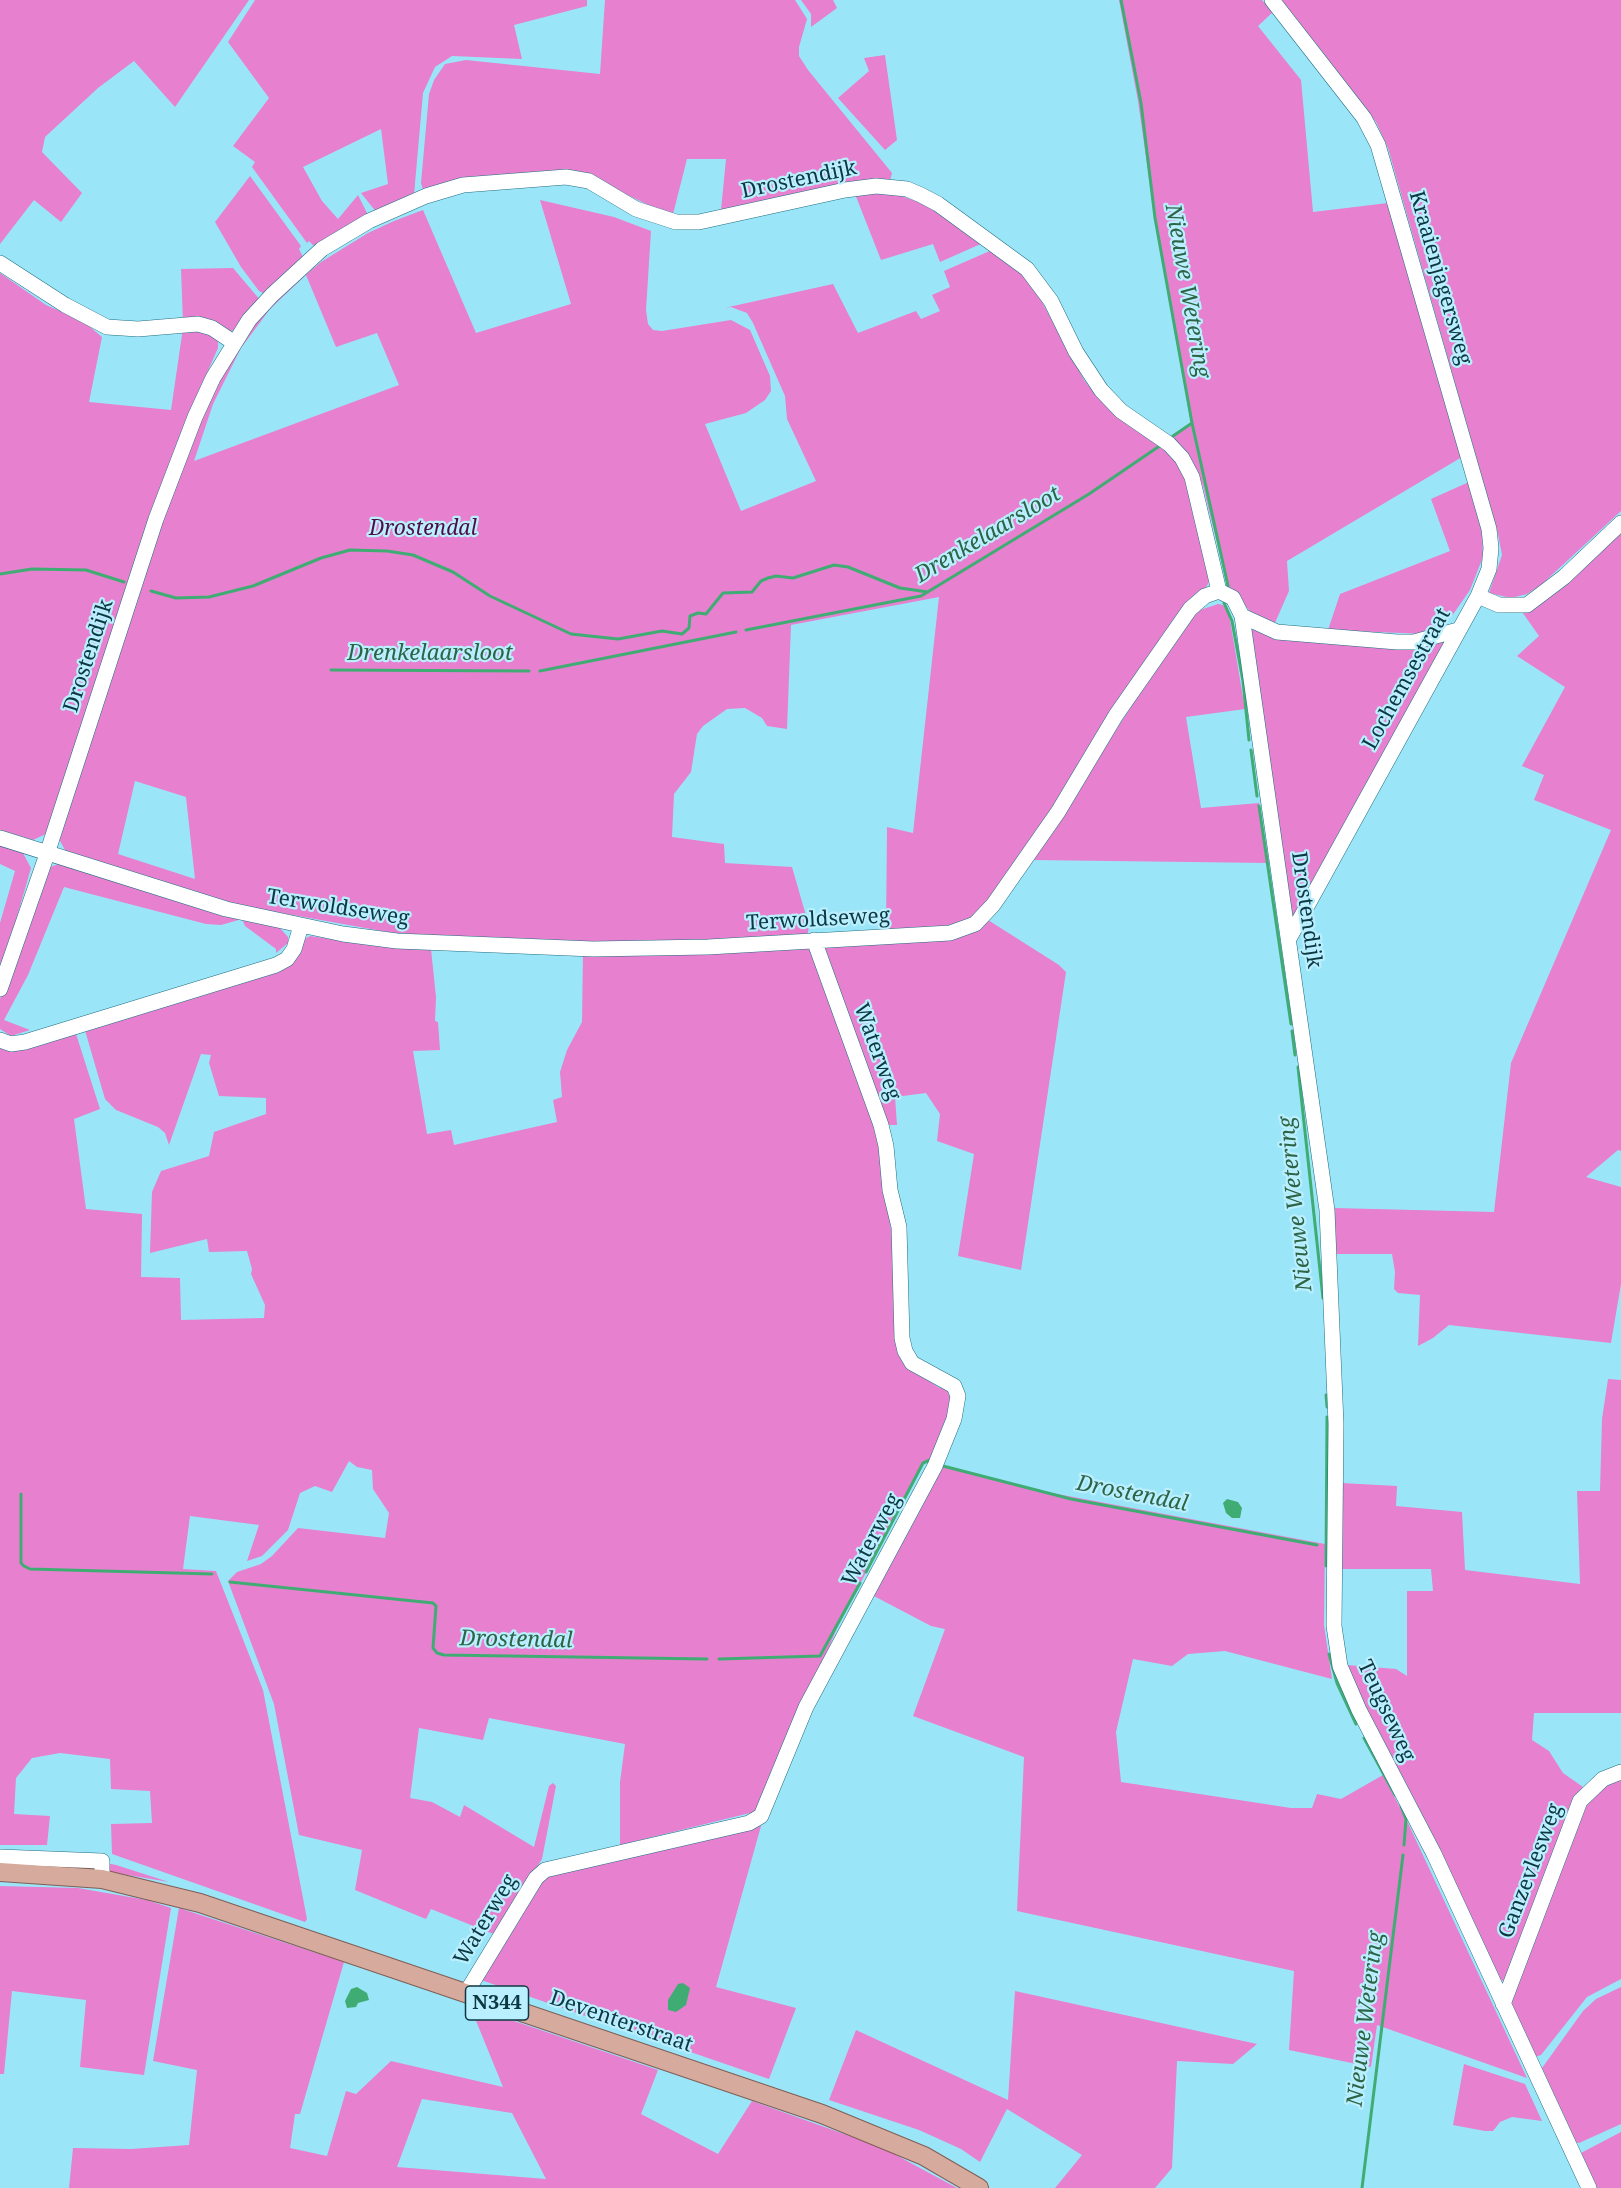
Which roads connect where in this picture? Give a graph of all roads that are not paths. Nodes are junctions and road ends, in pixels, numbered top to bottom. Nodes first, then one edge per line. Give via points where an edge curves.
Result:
1 (1272, 0) edge
2 (0, 262) edge
3 (233, 342) junction
4 (1621, 523) edge
5 (1224, 593) junction
6 (1478, 596) junction
7 (1242, 616) junction
8 (1458, 630) junction
9 (0, 838) edge
10 (47, 853) junction
11 (301, 926) junction
12 (1290, 937) junction
13 (814, 940) junction
14 (0, 989) edge
15 (0, 1040) edge
16 (1326, 1210) joint
17 (1621, 1772) edge
18 (0, 1857) edge
19 (0, 1872) edge
20 (102, 1878) junction
21 (466, 1993) junction
22 (1503, 2004) junction
23 (979, 2188) edge
24 (1589, 2188) edge

1 - 6 street, Kraaienjagersweg via 1364,118 1387,166 1489,529 1489,569
2 - 3 street via 98,323 138,329 198,324
3 - 5 street, Drostendijk via 272,295 322,249 369,220 463,185 566,177 589,182 636,209 676,222 699,222 844,190 876,186 907,189 938,204 1027,269 1051,301 1076,352 1101,390 1121,411 1182,458 1192,477
3 - 10 street, Drostendijk via 195,417 156,519
4 - 6 street, Lochemsestraat via 1564,577 1527,605 1499,605
5 - 7 street via 1238,603
5 - 13 street, Terwoldseweg via 1199,600 1180,620 1116,715 1058,812 993,905 975,924 950,933
6 - 8 street, Lochemsestraat
7 - 8 street via 1277,632 1397,642 1414,642
7 - 12 street, Drostendijk
8 - 12 street, Lochemsestraat
9 - 10 street, Terwoldseweg
10 - 11 street, Terwoldseweg via 197,901
10 - 14 street, Drostendijk
11 - 13 street, Terwoldseweg via 397,941 593,949
11 - 15 street via 294,949 276,965 25,1042 11,1044
12 - 16 street, Drostendijk
13 - 21 street, Waterweg via 886,1146 899,1227 905,1351 912,1363 954,1386 958,1396 954,1419 935,1466 806,1707 761,1816 749,1823 545,1870 536,1878
16 - 22 street, Teugseweg via 1336,1424 1334,1626 1340,1666 1434,1854
17 - 22 street, Ganzevlesweg via 1590,1788 1580,1801
18 - 20 street via 102,1861
19 - 20 main road, Deventerstraat / N344
20 - 21 main road, Deventerstraat / N344 via 200,1903
21 - 23 main road, Deventerstraat / N344 via 878,2135
22 - 24 street, Teugseweg

